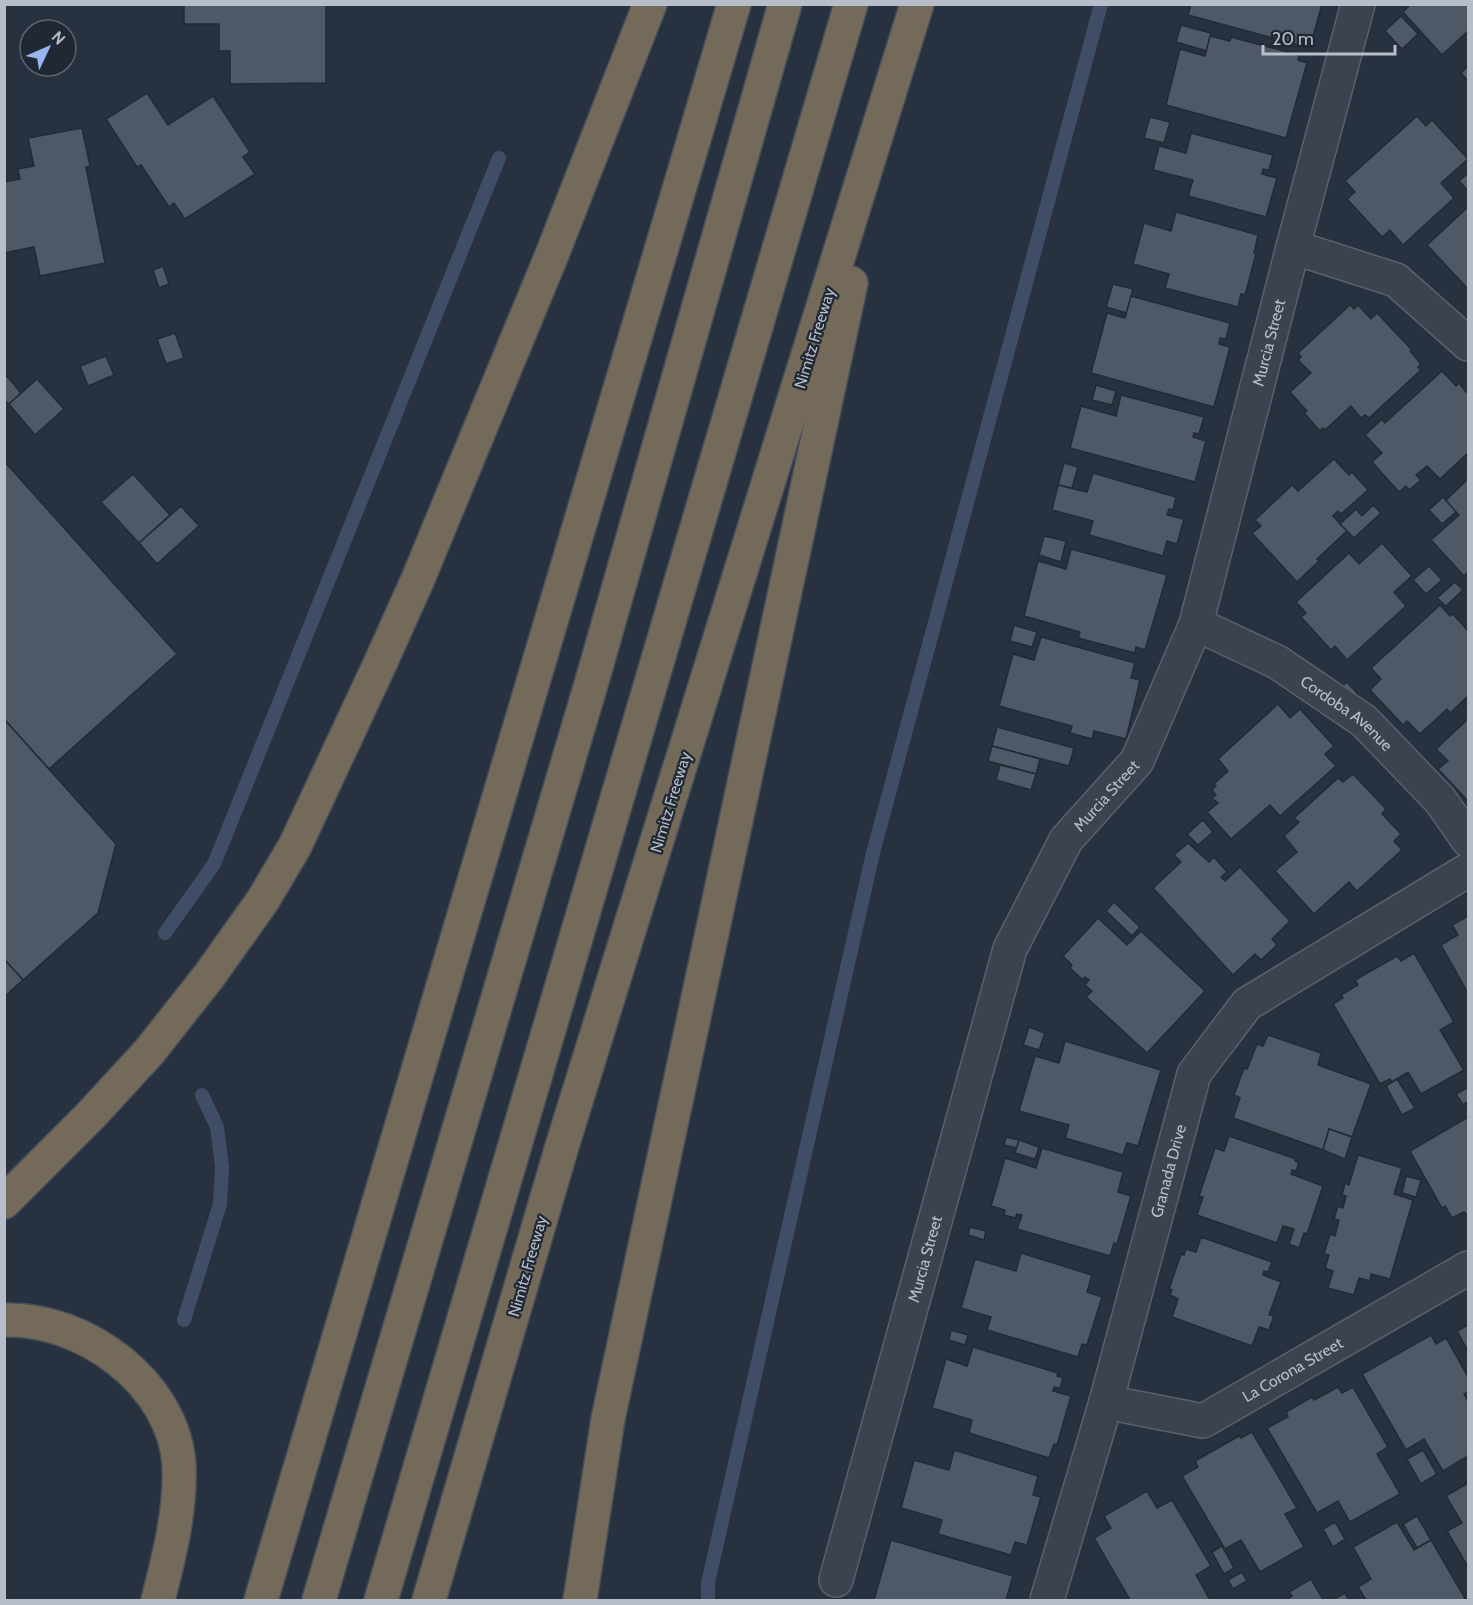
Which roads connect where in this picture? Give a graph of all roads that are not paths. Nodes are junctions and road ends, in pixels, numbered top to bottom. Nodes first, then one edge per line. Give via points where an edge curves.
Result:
1 (650, 4) edge
2 (734, 4) edge
3 (785, 4) edge
4 (850, 4) edge
5 (917, 4) edge
6 (1358, 4) edge
7 (895, 79) junction
8 (1293, 247) junction
9 (1468, 344) edge
10 (1196, 624) junction
11 (1468, 840) edge
12 (1468, 870) edge
13 (4, 1202) edge
14 (1468, 1268) edge
15 (4, 1320) edge
16 (1106, 1402) junction
17 (836, 1580) dead end
18 (158, 1600) edge
19 (261, 1600) edge
20 (319, 1600) edge
21 (381, 1600) edge
22 (429, 1600) edge
23 (580, 1600) edge
24 (1047, 1600) edge

1 - 13 highway via 418,579 295,846 263,900 149,1052
2 - 19 highway
3 - 20 highway via 592,681
4 - 21 highway
5 - 7 highway, Nimitz Freeway
6 - 8 street, Murcia Street
7 - 22 highway, Nimitz Freeway via 563,1143
7 - 23 highway via 608,1419
8 - 9 street via 1396,280
8 - 10 street, Murcia Street
10 - 11 street, Cordoba Avenue via 1277,662 1364,722 1440,800
10 - 17 street, Murcia Street via 1137,761 1066,840 1010,949
12 - 16 street, Granada Drive via 1247,1004 1194,1074
14 - 16 street, La Corona Street via 1203,1421
15 - 18 highway via 46,1323 86,1338 120,1361 150,1391 170,1426 178,1463 178,1500
16 - 24 street, Granada Drive

